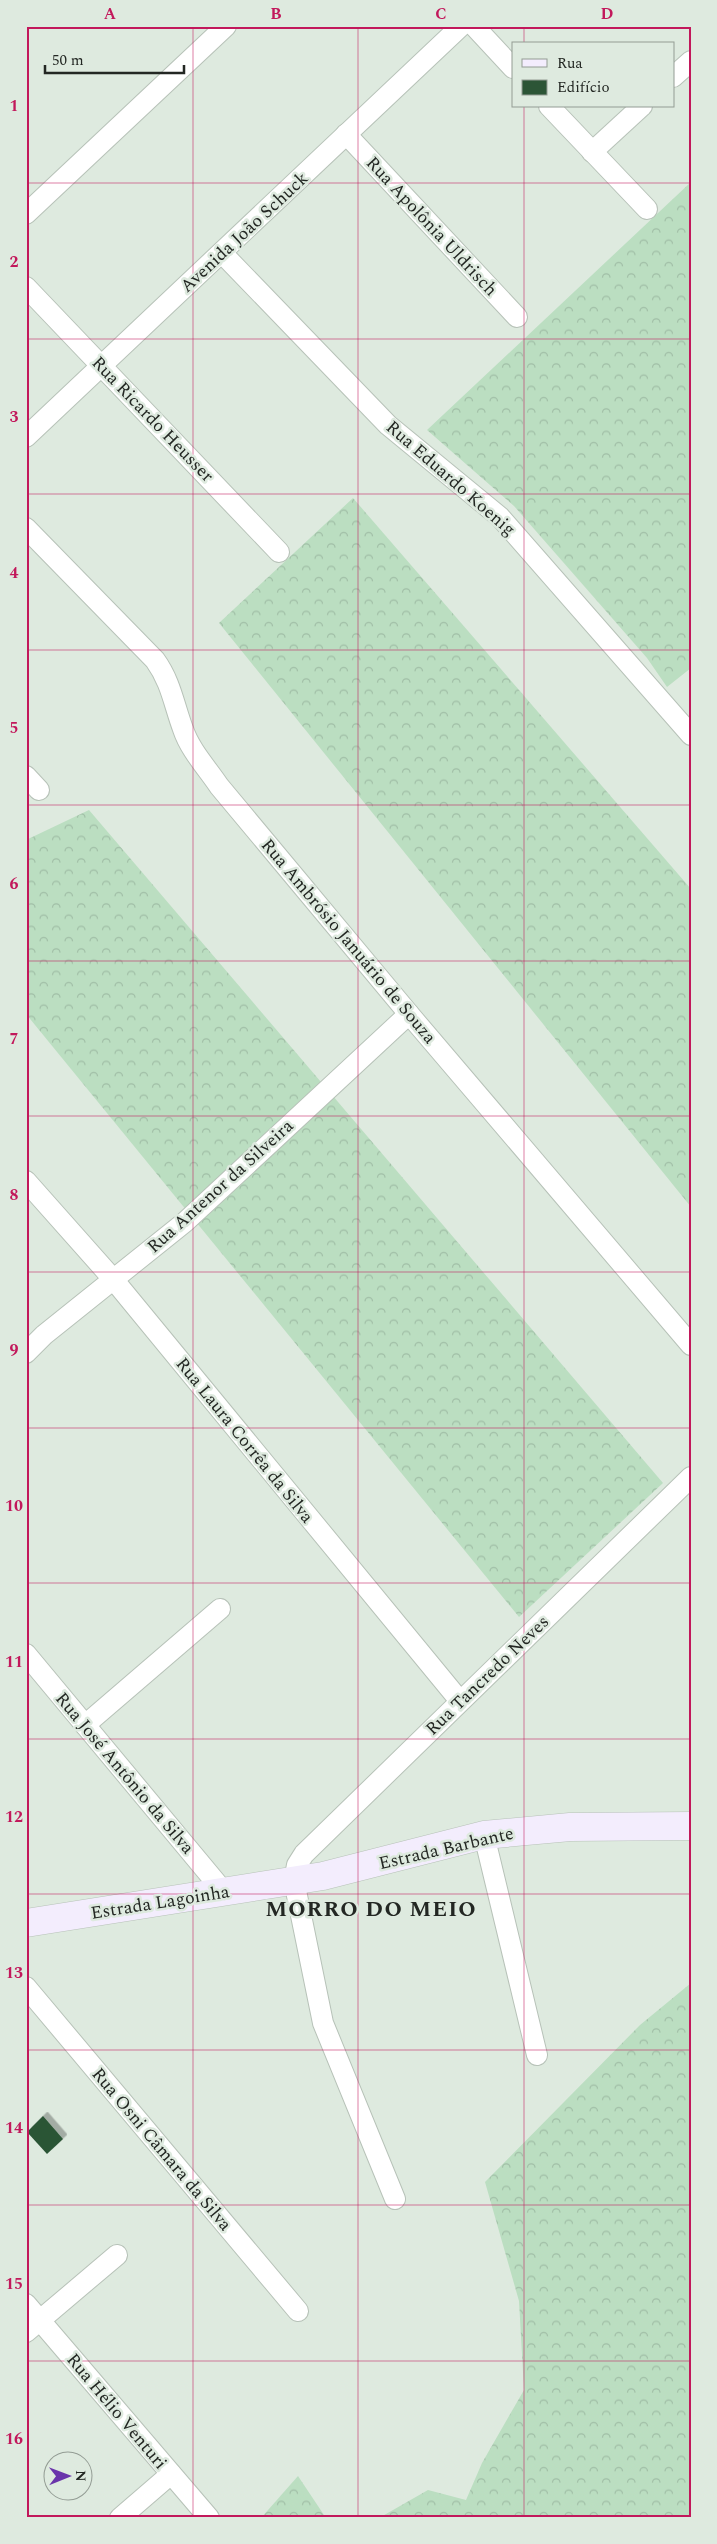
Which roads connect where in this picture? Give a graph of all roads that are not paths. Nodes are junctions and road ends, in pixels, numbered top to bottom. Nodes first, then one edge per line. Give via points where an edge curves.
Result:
1 (226, 26) edge
2 (461, 26) edge
3 (474, 26) edge
4 (691, 61) edge
5 (512, 67) edge
6 (674, 77) edge
7 (552, 108) edge
8 (640, 108) edge
9 (346, 134) junction
10 (592, 152) junction
11 (647, 209) dead end
12 (26, 214) edge
13 (222, 253) junction
14 (26, 287) edge
15 (517, 317) dead end
16 (102, 366) junction
17 (26, 437) edge
18 (26, 528) edge
19 (279, 552) dead end
20 (691, 736) edge
21 (409, 1014) junction
22 (26, 1181) edge
23 (113, 1279) junction
24 (691, 1345) edge
25 (26, 1353) edge
26 (691, 1477) edge
27 (220, 1609) dead end
28 (26, 1654) edge
29 (460, 1702) junction
30 (85, 1725) junction
31 (691, 1826) edge
32 (484, 1835) junction
33 (294, 1881) junction
34 (224, 1892) junction
35 (26, 1923) edge
36 (26, 1987) edge
37 (537, 2055) dead end
38 (395, 2199) dead end
39 (117, 2255) dead end
40 (26, 2304) edge
41 (298, 2311) dead end
42 (33, 2326) edge
43 (172, 2474) junction
44 (120, 2518) edge
45 (209, 2518) edge

1 - 12 street
2 - 9 street, Avenida João Schuck
3 - 5 street
4 - 6 street
7 - 10 street
8 - 10 street
9 - 13 street, Avenida João Schuck
9 - 15 street, Rua Apolônia Uldrisch
10 - 11 street
13 - 16 street, Avenida João Schuck
13 - 20 street, Rua Eduardo Koenig via 388,425 500,517
14 - 16 street, Rua Ricardo Heusser
16 - 17 street, Avenida João Schuck
16 - 19 street, Rua Ricardo Heusser
18 - 21 street, Rua Ambrósio Januário de Souza via 155,660 168,681 183,730 204,766
21 - 23 street, Rua Antenor da Silveira via 184,1222
21 - 24 street, Rua Ambrósio Januário de Souza
22 - 23 street, Rua Laura Corrêa da Silva
23 - 25 street, Rua Antenor da Silveira
23 - 29 street, Rua Laura Corrêa da Silva
26 - 29 street, Rua Tancredo Neves
27 - 30 street
28 - 30 street, Rua José Antônio da Silva
29 - 33 street, Rua Tancredo Neves via 304,1854 297,1865
30 - 34 street, Rua José Antônio da Silva
31 - 32 main road, Estrada Barbante via 570,1827
32 - 33 main road, Estrada Barbante via 351,1870
32 - 37 street
33 - 34 main road, Estrada Lagoinha
33 - 38 street via 323,2023
34 - 35 main road, Estrada Lagoinha
36 - 41 street, Rua Osni Câmara da Silva
39 - 42 street
40 - 42 street, Rua Hélio Venturi
42 - 43 street, Rua Hélio Venturi
43 - 44 street
43 - 45 street, Rua Hélio Venturi

